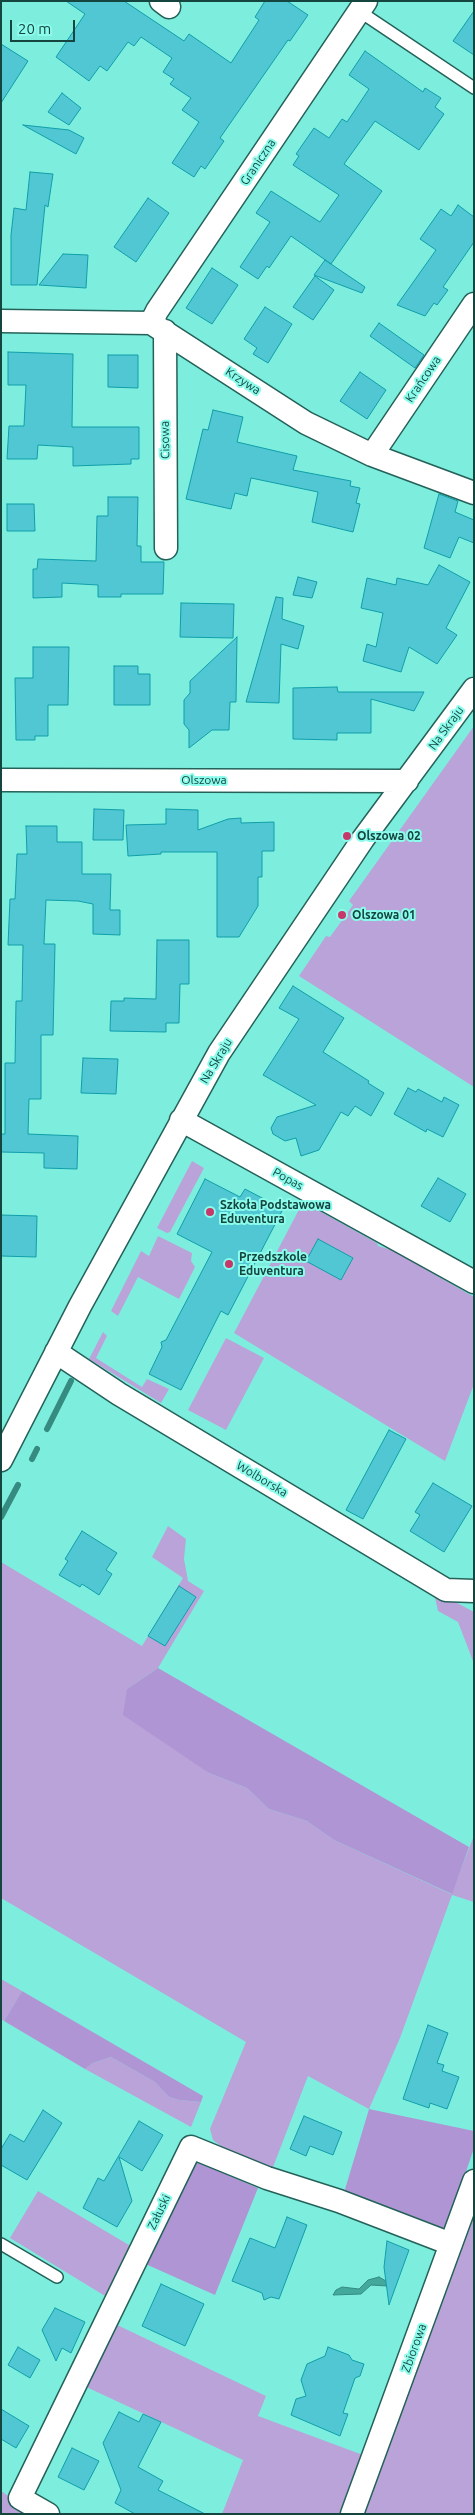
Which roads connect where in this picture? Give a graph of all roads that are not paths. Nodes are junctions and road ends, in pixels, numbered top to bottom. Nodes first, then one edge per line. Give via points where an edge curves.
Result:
1 (363, 6) edge
2 (474, 88) edge
3 (474, 304) edge
4 (1, 322) edge
5 (158, 327) junction
6 (372, 455) junction
7 (474, 493) edge
8 (166, 548) dead end
9 (474, 689) edge
10 (1, 780) edge
11 (406, 781) junction
12 (181, 1120) junction
13 (474, 1282) edge
14 (56, 1352) junction
15 (9, 1427) edge
16 (1, 1460) edge
17 (474, 1591) edge
18 (474, 2181) edge
19 (1, 2244) edge
20 (451, 2244) junction
21 (57, 2277) dead end
22 (48, 2514) edge
23 (352, 2514) edge

1 - 2 lane
1 - 5 street, Graniczna via 157,310
3 - 6 street, Krańcowa
4 - 5 street
5 - 6 street, Krzywa via 306,423
5 - 8 street, Cisowa
6 - 7 street, Krzywa
9 - 11 street, Na Skraju
10 - 11 street, Olszowa
11 - 12 street, Na Skraju via 233,1032
12 - 13 street, Popas
12 - 14 street, Na Skraju
14 - 15 street, Na Skraju
14 - 17 street, Wolborska via 119,1394 446,1590
15 - 16 street, Na Skraju
18 - 20 street, Zbiorowa
19 - 21 lane
20 - 22 street, Załuski via 191,2147 20,2498
20 - 23 street, Zbiorowa

